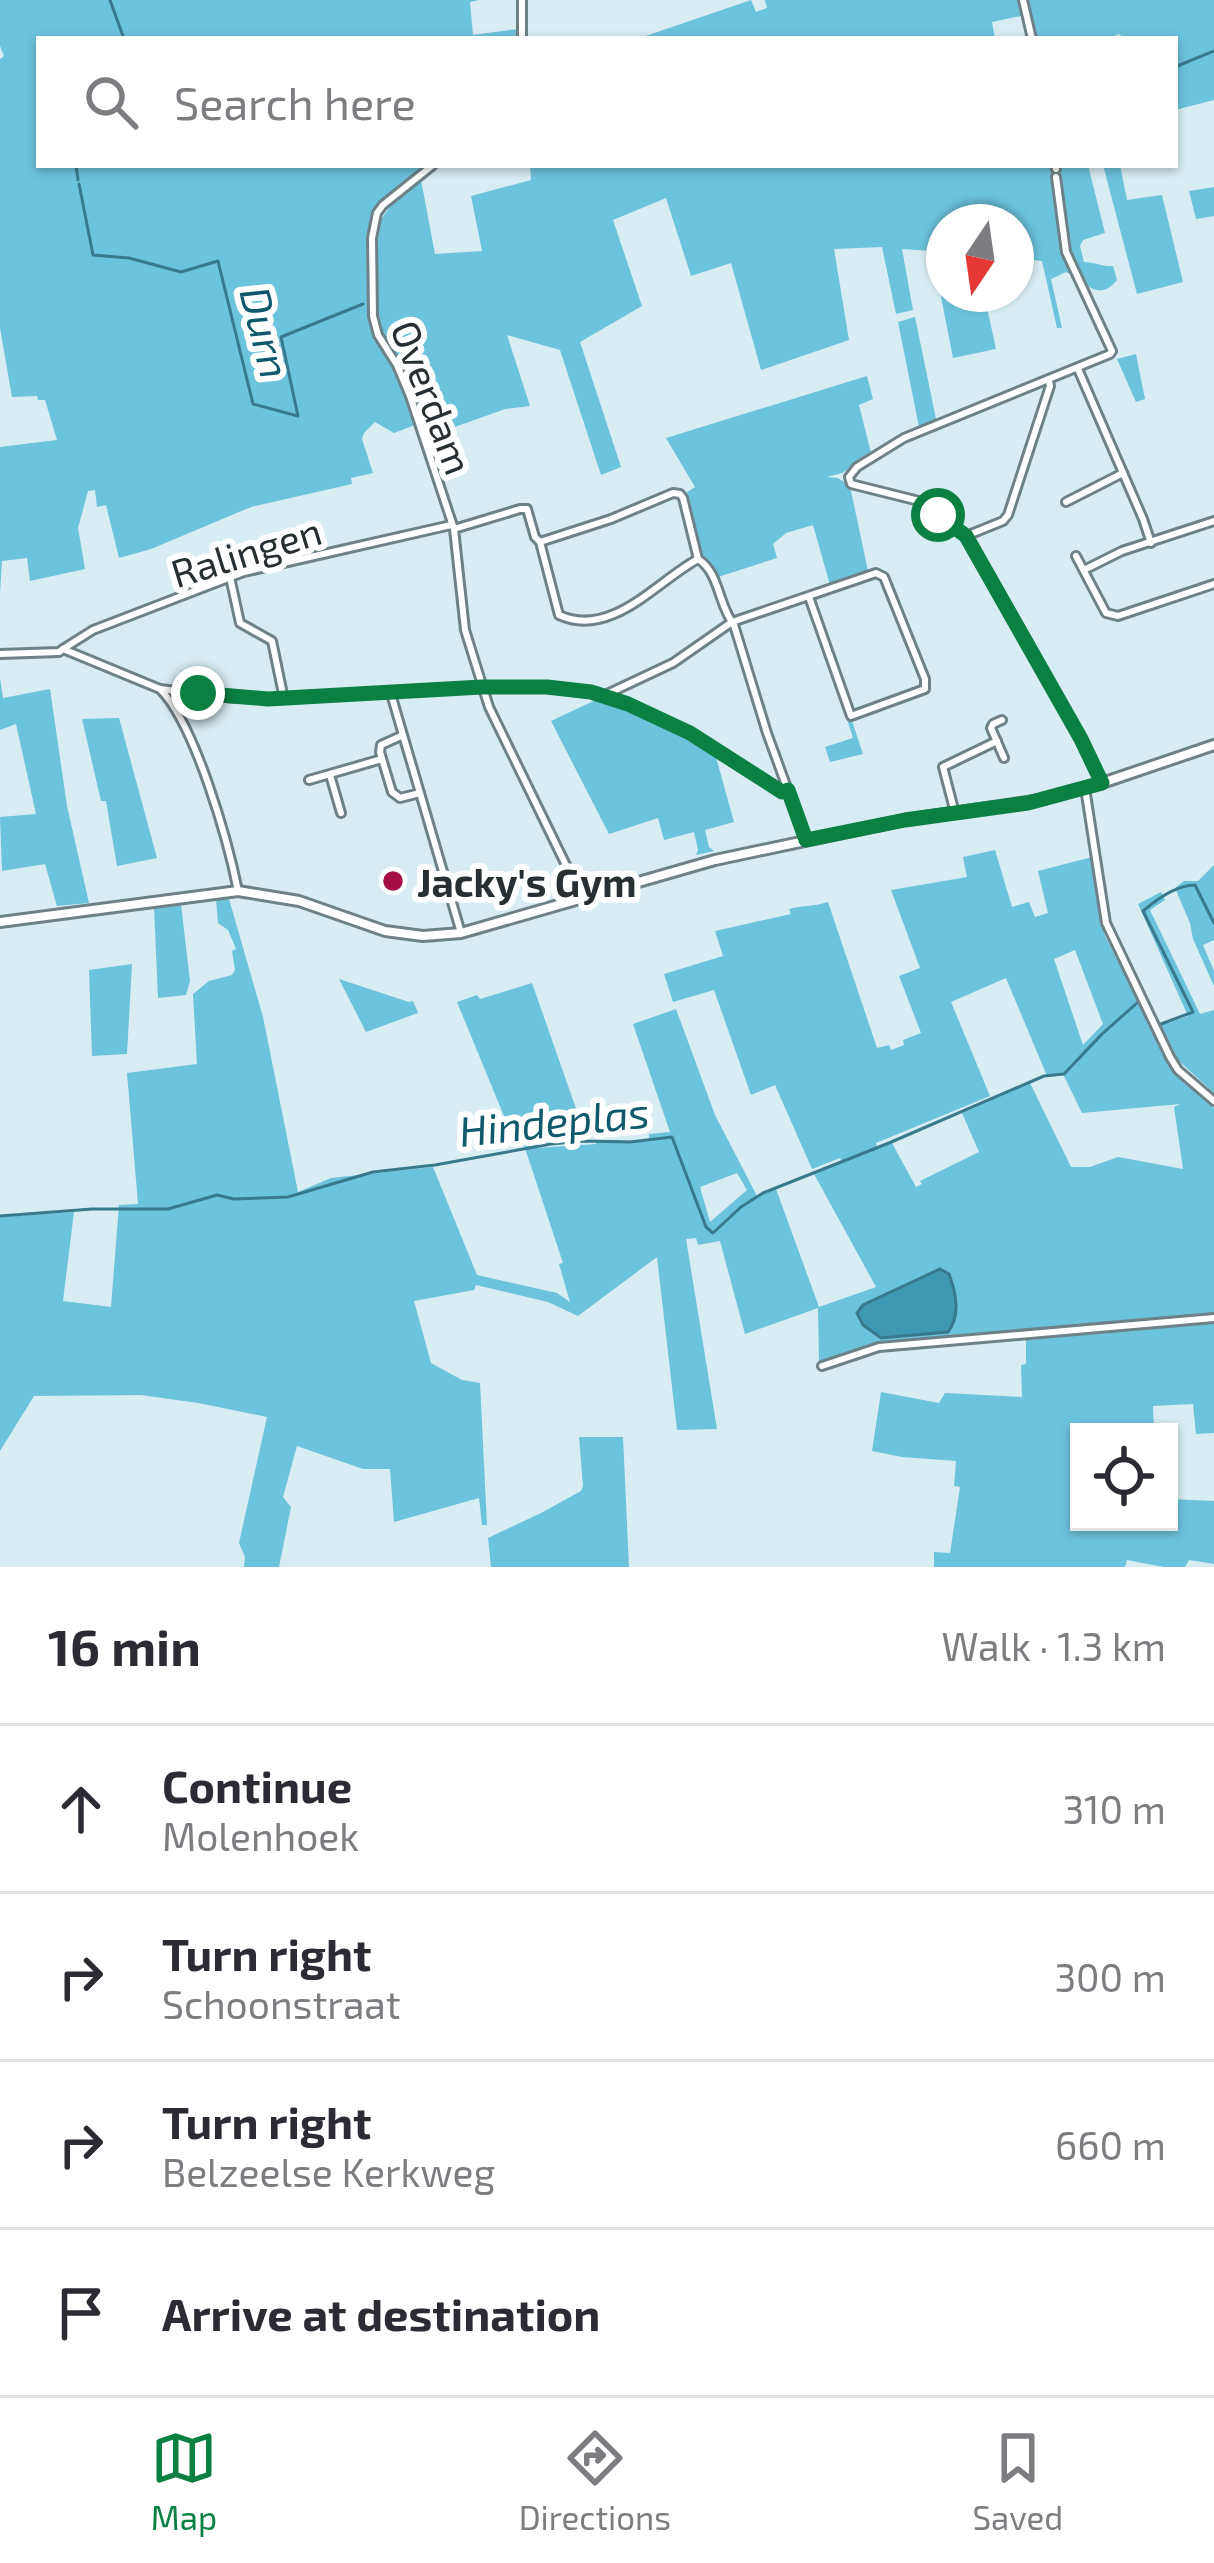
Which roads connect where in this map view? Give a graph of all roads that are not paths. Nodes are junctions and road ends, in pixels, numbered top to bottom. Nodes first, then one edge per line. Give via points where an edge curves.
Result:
1 (522, 0) edge
2 (1023, 0) edge
3 (522, 36) edge
4 (1031, 36) edge
5 (429, 168) edge
6 (1056, 170) edge
7 (1078, 368) junction
8 (1048, 380) junction
9 (1124, 473) junction
10 (1068, 498) dead end
11 (1214, 520) edge
12 (453, 527) junction
13 (966, 536) junction
14 (540, 542) junction
15 (1151, 543) junction
16 (1076, 556) dead end
17 (698, 559) junction
18 (1084, 570) junction
19 (230, 578) junction
20 (1214, 584) edge
21 (809, 598) junction
22 (732, 622) junction
23 (63, 649) junction
24 (0, 654) edge
25 (482, 687) junction
26 (160, 689) junction
27 (391, 694) junction
28 (605, 695) junction
29 (284, 698) junction
30 (1002, 720) dead end
31 (401, 736) junction
32 (997, 741) junction
33 (1214, 745) edge
34 (1004, 758) dead end
35 (382, 759) junction
36 (330, 775) junction
37 (309, 780) dead end
38 (1102, 783) junction
39 (1084, 788) junction
40 (788, 790) junction
41 (420, 793) junction
42 (341, 813) dead end
43 (956, 813) junction
44 (806, 840) junction
45 (238, 891) junction
46 (582, 898) junction
47 (0, 922) edge
48 (461, 933) junction
49 (1214, 1100) edge
50 (1214, 1318) edge
51 (822, 1366) dead end

1 - 3 street
2 - 4 street
5 - 12 street, Overdam via 377,213 370,301
6 - 7 street via 1066,252 1112,351
7 - 8 street
7 - 9 street
8 - 13 street via 1008,515
8 - 13 street via 904,438 850,474 851,484 923,502
9 - 10 street
9 - 15 street
11 - 15 street
12 - 14 street, Ralingen via 525,508
12 - 19 street, Ralingen
12 - 25 street, Overdam via 465,630
13 - 38 street
14 - 17 street via 676,493
14 - 17 street via 566,618 594,621 637,602
15 - 18 street
16 - 18 street
17 - 22 street
18 - 20 street via 1106,613 1118,616
19 - 23 street, Ralingen via 93,629
19 - 29 street via 240,623 272,641
21 - 21 street via 850,715 927,686 884,577 876,573
21 - 22 street
22 - 28 street via 673,663
22 - 40 street
23 - 24 street, Ralingen
23 - 26 street, Ralingen
25 - 27 street, Ralingen
25 - 28 street, Ralingen
25 - 46 street, Overdam
26 - 29 street, Ralingen
26 - 45 street via 208,787
27 - 29 street, Ralingen
27 - 31 street
28 - 40 street, Ralingen
30 - 32 street via 991,725
31 - 35 street via 381,745
31 - 41 street
32 - 34 street
32 - 43 street via 943,767
33 - 38 street
35 - 36 street
35 - 41 street via 394,795
36 - 37 street
36 - 42 street
38 - 39 street
39 - 43 street
39 - 49 street via 1111,937 1178,1070
40 - 44 street
41 - 48 street
43 - 44 street
44 - 46 street
45 - 47 street
45 - 48 street via 299,901 385,932
46 - 48 street
50 - 51 street via 879,1347

